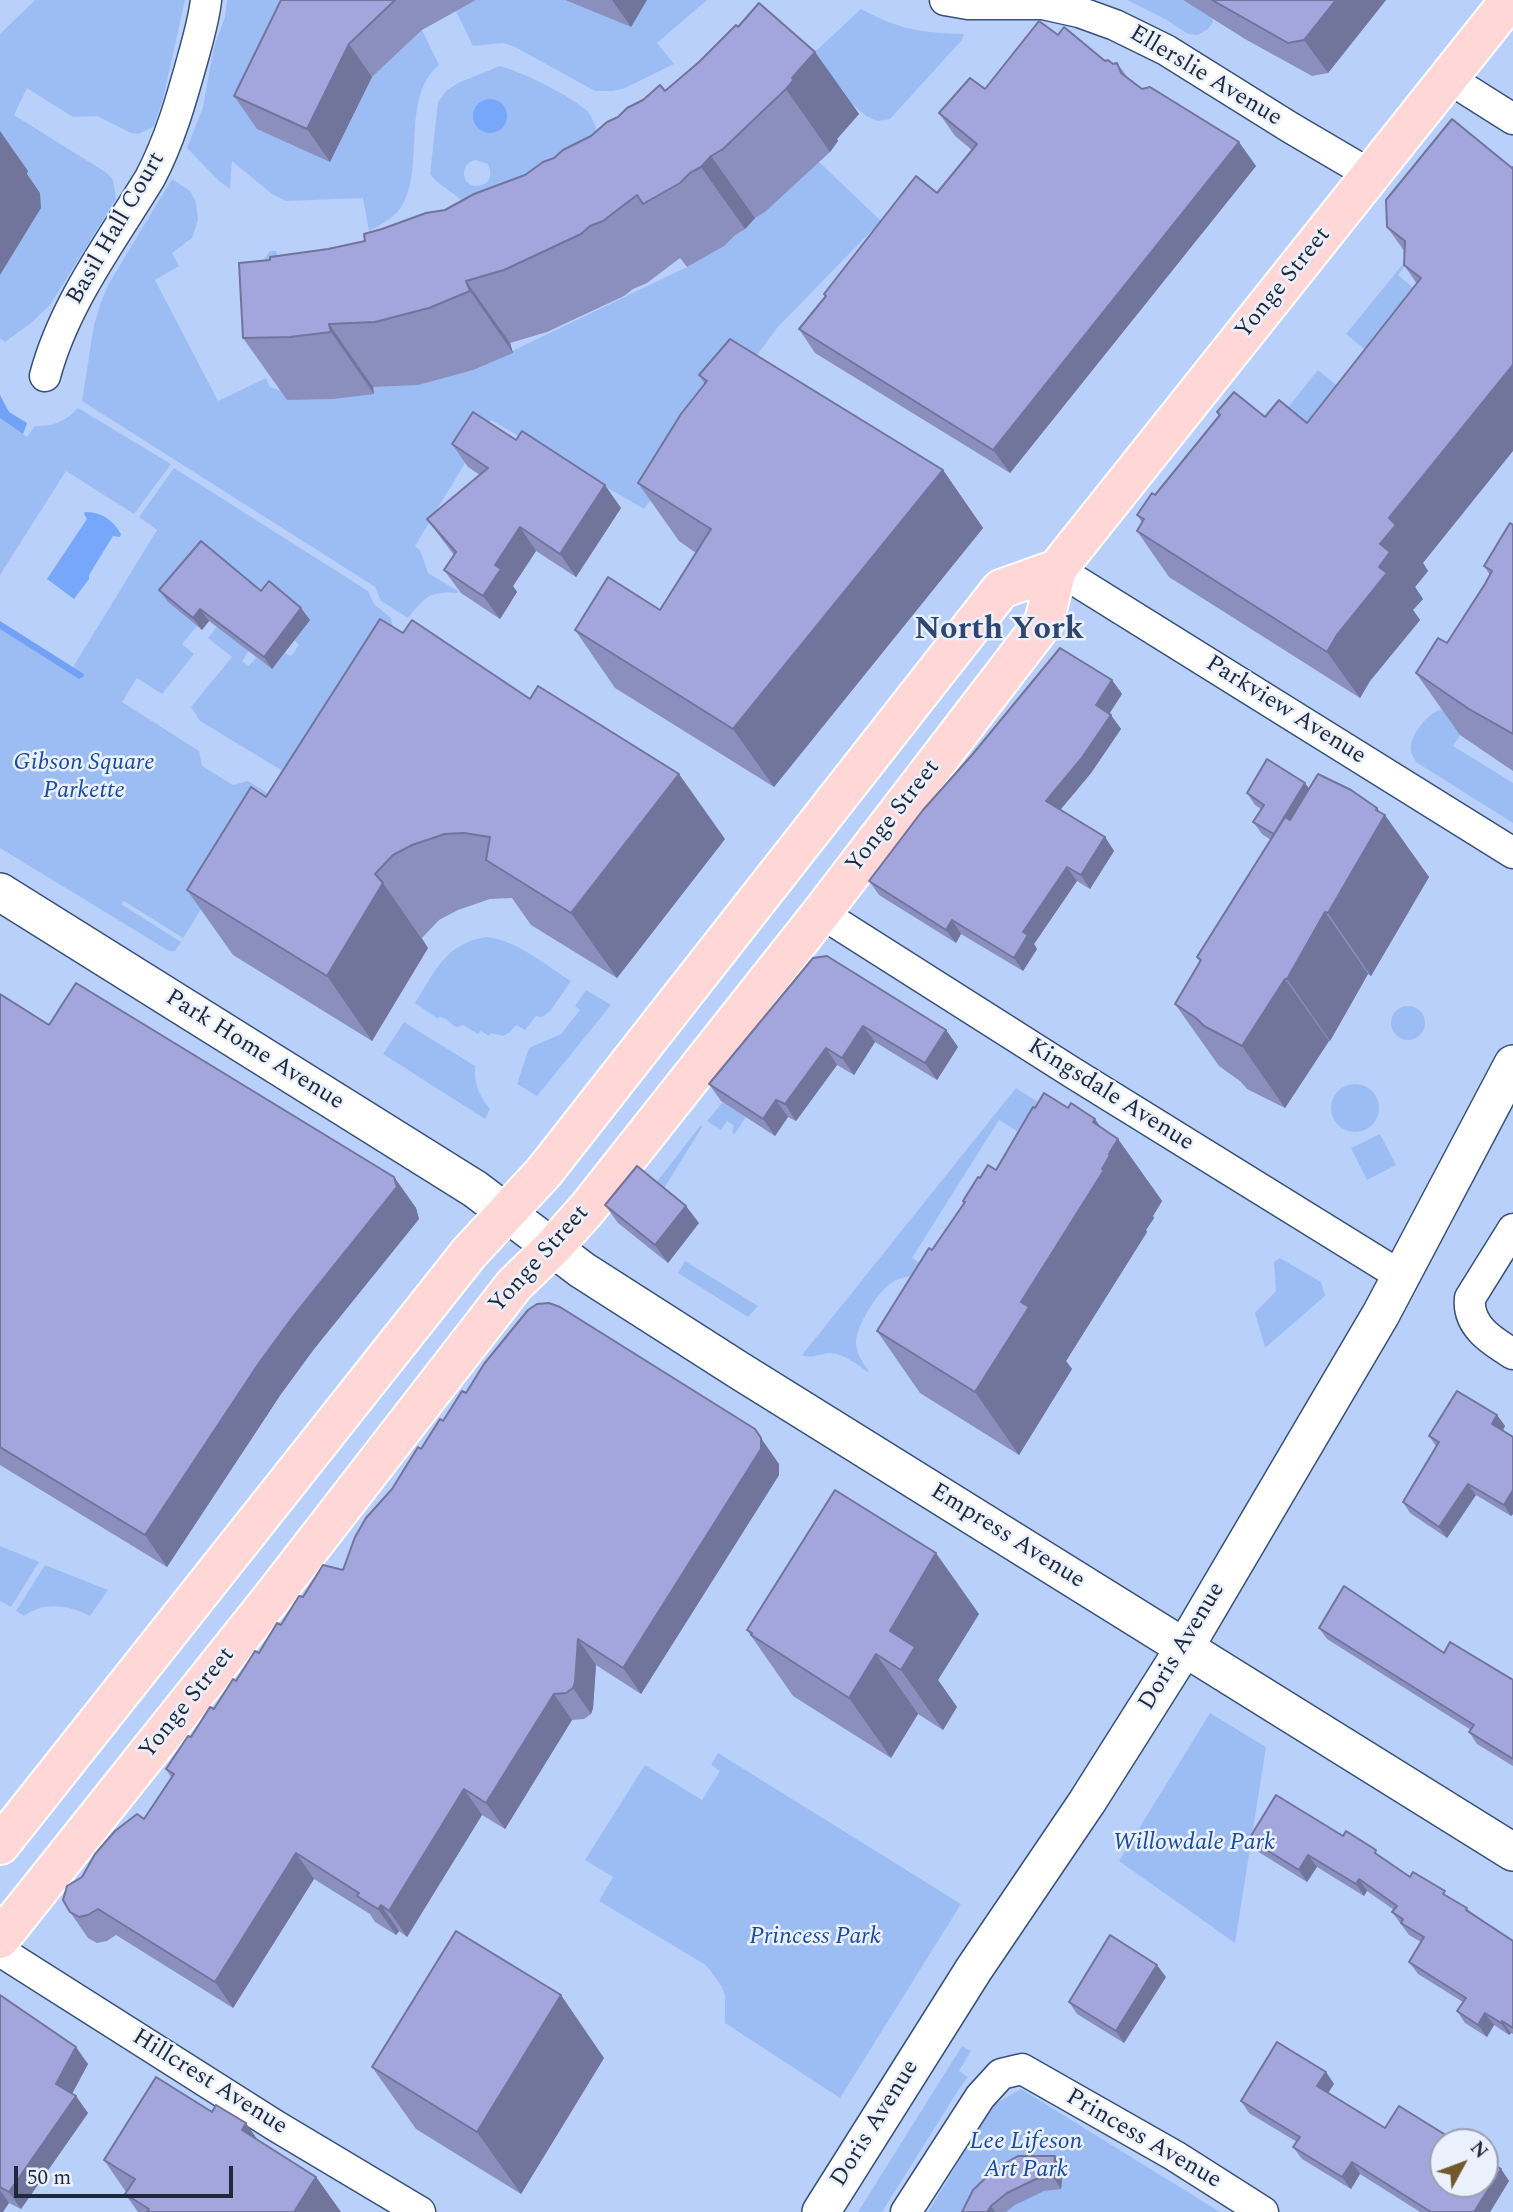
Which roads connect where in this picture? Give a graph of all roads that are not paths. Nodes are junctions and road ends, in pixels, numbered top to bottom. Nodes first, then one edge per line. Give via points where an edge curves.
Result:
1 (206, 0) edge
2 (945, 0) edge
3 (1510, 0) edge
4 (1005, 2) edge
5 (1448, 78) junction
6 (1513, 119) edge
7 (1371, 175) junction
8 (45, 376) dead end
9 (1057, 569) junction
10 (1513, 853) edge
11 (0, 892) edge
12 (821, 913) junction
13 (1513, 1064) edge
14 (507, 1213) junction
15 (1513, 1229) edge
16 (552, 1248) junction
17 (1401, 1276) junction
18 (1513, 1354) edge
19 (1185, 1647) junction
20 (0, 1845) edge
21 (1513, 1852) edge
22 (0, 1939) edge
23 (0, 1951) edge
24 (420, 2212) edge
25 (821, 2212) edge
26 (906, 2212) edge
27 (1263, 2212) edge

1 - 8 street, Basil Hall Court via 182,99 160,159 71,308
2 - 4 street, Ellerslie Avenue
3 - 5 main road, Yonge Street
4 - 7 street, Ellerslie Avenue via 1061,8 1133,33
5 - 6 street
5 - 7 main road, Yonge Street
7 - 9 main road, Yonge Street
9 - 10 street, Parkview Avenue
9 - 12 main road, Yonge Street via 1044,622
9 - 14 main road via 1002,589 544,1172
11 - 14 street, Park Home Avenue
12 - 16 main road, Yonge Street
12 - 17 street, Kingsdale Avenue
13 - 17 street, Doris Avenue
14 - 16 street, Empress Avenue
14 - 20 main road via 469,1253
15 - 18 street via 1470,1298 1471,1314 1479,1328
16 - 19 street, Empress Avenue via 740,1371
16 - 22 main road, Yonge Street via 514,1285
17 - 19 street, Doris Avenue
19 - 21 street, Empress Avenue
19 - 25 street, Doris Avenue
23 - 24 street, Hillcrest Avenue
26 - 27 street, Princess Avenue via 980,2096 1001,2074 1022,2069

